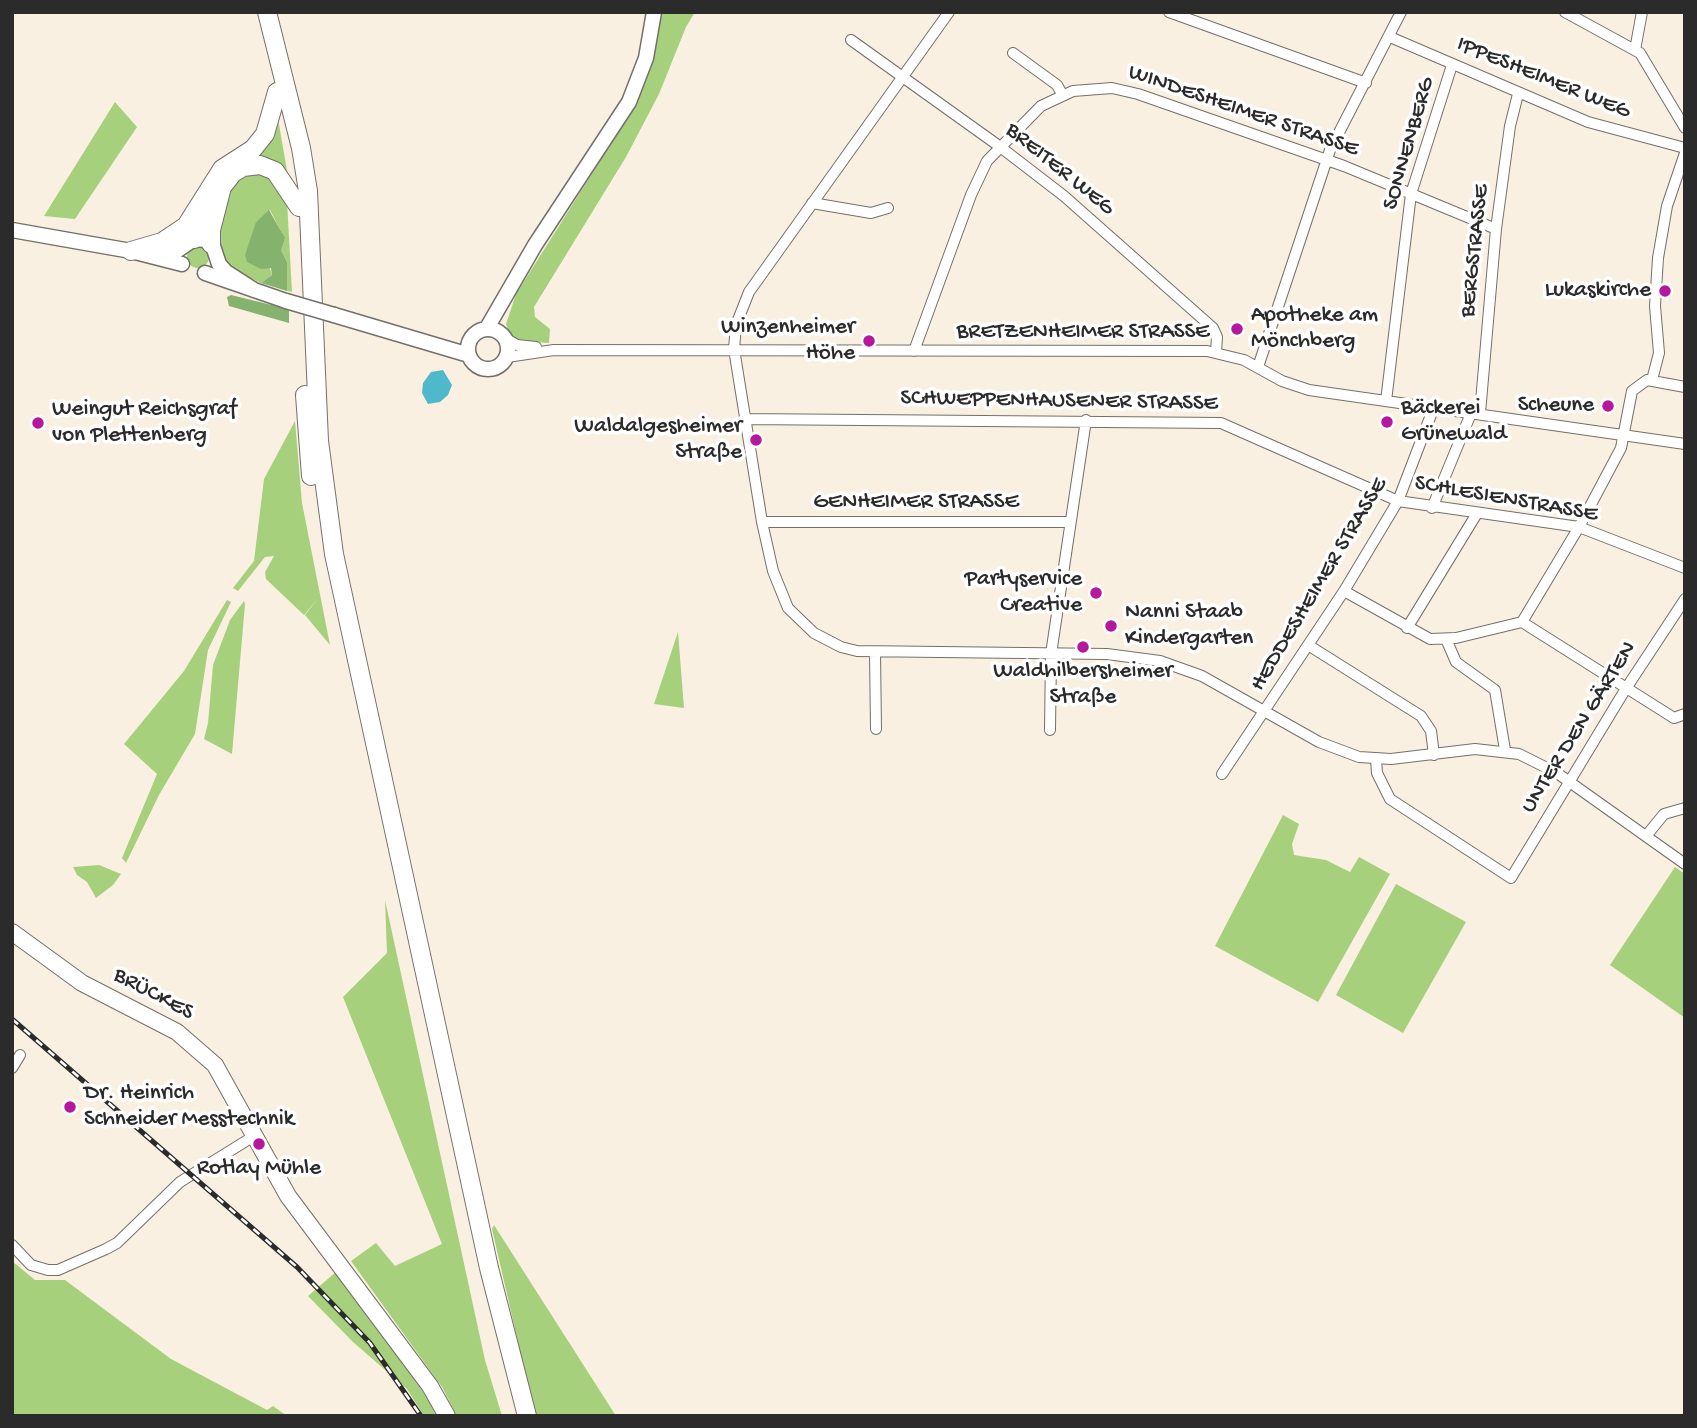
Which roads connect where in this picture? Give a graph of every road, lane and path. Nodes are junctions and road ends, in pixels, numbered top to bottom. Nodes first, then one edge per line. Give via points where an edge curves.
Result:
1 (256, 12) edge
2 (267, 12) edge
3 (654, 12) edge
4 (949, 12) edge
5 (1169, 12) edge
6 (1401, 12) edge
7 (1565, 12) edge
8 (1642, 12) edge
9 (1390, 37) junction
10 (851, 40) dead end
11 (1635, 50) junction
12 (1013, 53) dead end
13 (1452, 65) junction
14 (901, 77) junction
15 (1366, 83) junction
16 (276, 92) junction
17 (1062, 94) junction
18 (1518, 94) junction
19 (1685, 128) edge
20 (999, 146) junction
21 (1685, 150) edge
22 (1326, 160) junction
23 (213, 183) junction
24 (1411, 194) junction
25 (812, 203) junction
26 (299, 207) junction
27 (888, 208) dead end
28 (1496, 229) junction
29 (12, 230) edge
30 (201, 247) junction
31 (131, 251) junction
32 (182, 264) junction
33 (205, 273) junction
34 (254, 290) junction
35 (498, 333) junction
36 (470, 340) junction
37 (432, 342) junction
38 (734, 349) junction
39 (554, 350) junction
40 (914, 351) junction
41 (1216, 352) junction
42 (468, 355) junction
43 (507, 357) junction
44 (1258, 367) junction
45 (1652, 380) junction
46 (1685, 387) edge
47 (1386, 401) junction
48 (1434, 407) junction
49 (1476, 412) junction
50 (744, 419) junction
51 (1086, 420) junction
52 (1625, 435) junction
53 (1685, 444) edge
54 (1398, 501) junction
55 (1433, 508) junction
56 (1476, 515) junction
57 (762, 522) junction
58 (1070, 522) junction
59 (1579, 527) junction
60 (1685, 568) edge
61 (1344, 591) junction
62 (1685, 599) edge
63 (1522, 622) junction
64 (1407, 628) junction
65 (1446, 639) junction
66 (1308, 645) junction
67 (874, 652) junction
68 (1051, 654) junction
69 (1625, 690) junction
70 (1266, 712) junction
71 (1685, 714) edge
72 (876, 729) dead end
73 (1050, 730) dead end
74 (1505, 750) junction
75 (1434, 755) junction
76 (1376, 759) junction
77 (1222, 774) dead end
78 (1570, 782) junction
79 (1685, 807) edge
80 (1646, 836) junction
81 (1685, 864) edge
82 (12, 932) edge
83 (20, 1055) dead end
84 (12, 1068) edge
85 (254, 1136) junction
86 (12, 1245) edge
87 (447, 1416) edge
88 (515, 1416) edge
89 (527, 1416) edge

1 - 16 highway
2 - 89 highway via 308,191 319,441 334,554 488,1268
3 - 35 street via 646,58 629,102 515,280
4 - 14 street
5 - 15 street
6 - 9 street
7 - 11 street
8 - 11 street
9 - 13 street, IPPESHEIMER WEG
9 - 15 street
10 - 14 street, BREITER WEG
11 - 19 street via 1646,60
12 - 17 street via 1057,85
13 - 18 street, IPPESHEIMER WEG
13 - 24 street, SONNENBERG
14 - 20 street, BREITER WEG
14 - 25 street
15 - 22 street
16 - 23 highway via 265,134 253,149 226,165
16 - 26 highway
17 - 20 street, WINDESHEIMER STRASSE via 1041,106
17 - 22 street, WINDESHEIMER STRASSE via 1099,87 1126,91
18 - 21 street, IPPESHEIMER WEG via 1613,130
18 - 28 street, BERGSTRASSE
20 - 40 street, WINDESHEIMER STRASSE via 971,195
20 - 41 street, BREITER WEG via 1064,196 1213,328
21 - 45 street via 1660,244 1655,306 1659,353
22 - 24 street, WINDESHEIMER STRASSE
22 - 44 street
23 - 30 highway
23 - 31 highway via 193,218 179,232
24 - 28 street, WINDESHEIMER STRASSE
24 - 47 street, SONNENBERG
25 - 27 street via 872,213
25 - 38 street via 749,292 736,325
26 - 30 highway via 275,171 260,165 243,167 222,187 211,230
26 - 88 highway via 307,443 323,556 480,1282
28 - 49 street, BERGSTRASSE
29 - 31 street
30 - 31 street
30 - 32 street
30 - 33 street via 213,267
30 - 34 street via 226,272
31 - 32 street
32 - 33 street via 191,273
33 - 34 street
34 - 37 street, bridge
35 - 36 street via 477,332
35 - 39 street, BRETZENHEIMER STRASSE via 517,345
35 - 43 street
36 - 37 street
36 - 42 street
37 - 42 street
38 - 39 street, BRETZENHEIMER STRASSE
38 - 40 street, BRETZENHEIMER STRASSE
38 - 50 street
39 - 43 street, BRETZENHEIMER STRASSE
40 - 41 street, BRETZENHEIMER STRASSE
41 - 44 street, BRETZENHEIMER STRASSE
42 - 43 street via 476,365 488,369
44 - 47 street, BRETZENHEIMER STRASSE via 1309,390
45 - 46 street
45 - 52 street via 1644,380 1632,391
47 - 48 street, BRETZENHEIMER STRASSE
48 - 49 street, BRETZENHEIMER STRASSE
48 - 54 street, HEDDESHEIMER STRASSE
49 - 52 street, BRETZENHEIMER STRASSE
49 - 55 street, BERGSTRASSE
50 - 51 street, SCHWEPPENHAUSENER STRASSE
50 - 57 street
51 - 54 street, SCHWEPPENHAUSENER STRASSE via 1232,425
51 - 58 street
52 - 53 street, BRETZENHEIMER STRASSE
52 - 59 street
54 - 55 street, SCHLESIENSTRASSE
54 - 61 street, HEDDESHEIMER STRASSE
55 - 56 street, SCHLESIENSTRASSE
56 - 59 street, SCHLESIENSTRASSE
56 - 64 street
57 - 58 street, GENHEIMER STRASSE
57 - 67 street via 772,571 788,608 827,641
58 - 68 street
59 - 60 street, SCHLESIENSTRASSE
59 - 63 street
61 - 64 street
61 - 66 street, HEDDESHEIMER STRASSE
62 - 69 street, UNTER DEN GÄRTEN
63 - 65 street
63 - 69 street
64 - 65 street via 1425,638
65 - 74 street via 1455,662 1495,690
66 - 70 street, HEDDESHEIMER STRASSE
66 - 75 street via 1422,716 1431,731
67 - 68 street
67 - 72 street
68 - 70 street via 1125,655 1160,661 1202,676
68 - 73 street
69 - 71 street via 1674,718
69 - 78 street, UNTER DEN GÄRTEN
70 - 76 street via 1332,748
70 - 77 street, HEDDESHEIMER STRASSE
74 - 75 street
74 - 78 street via 1530,758
75 - 76 street
76 - 78 street, UNTER DEN GÄRTEN via 1377,773 1391,799 1511,878
78 - 80 street
79 - 80 street via 1664,814
80 - 81 street
82 - 85 main road, BRÜCKES via 82,983 189,1040 215,1065
83 - 84 street
85 - 86 street via 180,1182 106,1249 48,1270 31,1265
85 - 87 main road, BRÜCKES via 276,1176 430,1386

